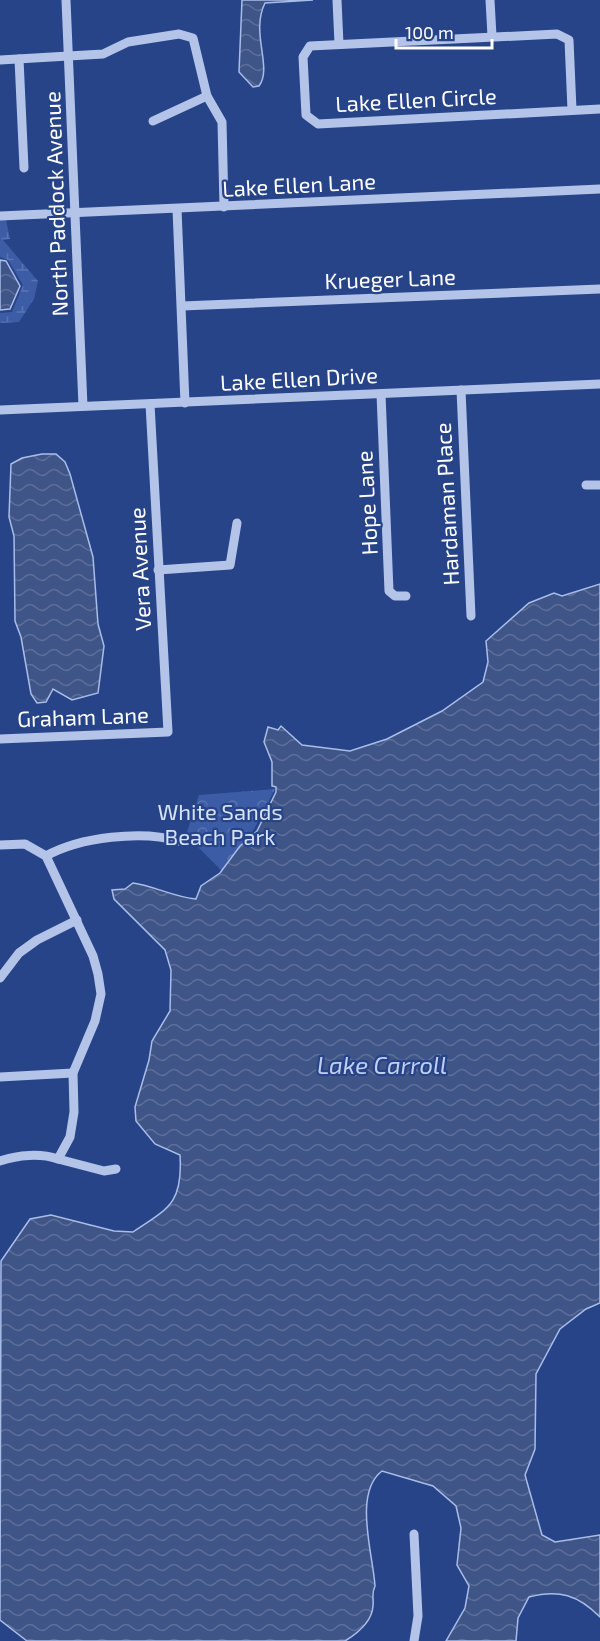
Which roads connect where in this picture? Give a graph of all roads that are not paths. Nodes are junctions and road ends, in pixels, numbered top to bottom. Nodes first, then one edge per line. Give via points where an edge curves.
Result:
1 (66, 0) edge
2 (337, 0) edge
3 (490, 0) edge
4 (492, 36) junction
5 (339, 44) junction
6 (68, 56) junction
7 (19, 59) junction
8 (0, 60) edge
9 (207, 96) junction
10 (600, 109) edge
11 (573, 110) junction
12 (153, 120) dead end
13 (24, 168) dead end
14 (600, 189) edge
15 (224, 207) junction
16 (177, 209) junction
17 (74, 213) junction
18 (0, 216) edge
19 (600, 289) edge
20 (182, 306) junction
21 (600, 384) edge
22 (461, 390) junction
23 (381, 394) junction
24 (185, 403) junction
25 (150, 404) junction
26 (83, 406) junction
27 (0, 410) edge
28 (600, 485) edge
29 (586, 486) dead end
30 (237, 523) dead end
31 (158, 570) junction
32 (406, 596) dead end
33 (471, 616) dead end
34 (168, 732) joint
35 (0, 739) edge
36 (179, 841) dead end
37 (0, 845) edge
38 (46, 856) junction
39 (77, 920) junction
40 (0, 978) edge
41 (73, 1073) junction
42 (0, 1077) edge
43 (58, 1159) junction
44 (0, 1161) edge
45 (116, 1169) dead end
46 (414, 1534) dead end
47 (414, 1641) edge

1 - 6 street, North Paddock Avenue
2 - 5 street
3 - 4 street
4 - 5 street, Lake Ellen Circle
4 - 11 street, Lake Ellen Circle via 557,34 568,40
5 - 11 street, Lake Ellen Circle via 310,46 303,57 306,115 318,124
6 - 7 street
6 - 9 street via 103,54 128,42 179,34 193,38
6 - 17 street, North Paddock Avenue
7 - 8 street
7 - 13 street
9 - 12 street
9 - 15 street via 222,122
10 - 11 street, Lake Ellen Circle
14 - 15 street, Lake Ellen Lane
15 - 16 street, Lake Ellen Lane
16 - 17 street, Lake Ellen Lane
16 - 20 street
17 - 18 street, Lake Ellen Lane
17 - 26 street, North Paddock Avenue
19 - 20 street, Krueger Lane
20 - 24 street
21 - 22 street, Lake Ellen Drive
22 - 23 street, Lake Ellen Drive
22 - 33 street, Hardaman Place
23 - 24 street, Lake Ellen Drive
23 - 32 street, Hope Lane via 389,591 395,596
24 - 25 street, Lake Ellen Drive
25 - 26 street, Lake Ellen Drive
25 - 31 street, Vera Avenue
26 - 27 street, Lake Ellen Drive
28 - 29 street
30 - 31 street via 230,565
31 - 34 street, Vera Avenue
34 - 35 street, Graham Lane
36 - 38 street via 165,837 87,839
37 - 38 street via 25,844
38 - 39 street
39 - 40 street via 19,953
39 - 41 street via 93,956 101,994 95,1021
41 - 42 street
41 - 43 street via 70,1137
43 - 44 street via 14,1156
43 - 45 street via 104,1171
46 - 47 street via 418,1616

